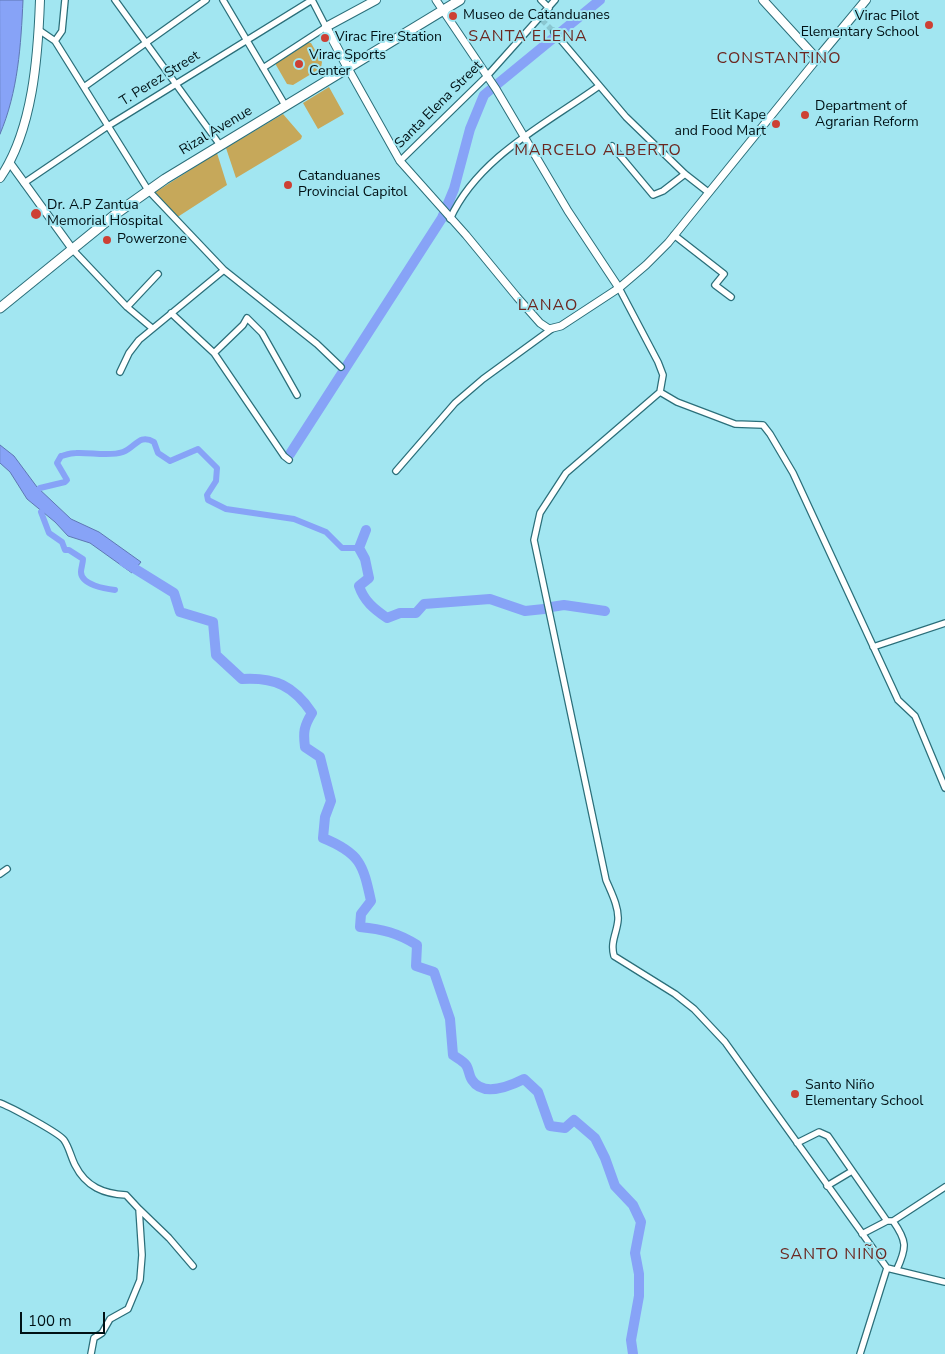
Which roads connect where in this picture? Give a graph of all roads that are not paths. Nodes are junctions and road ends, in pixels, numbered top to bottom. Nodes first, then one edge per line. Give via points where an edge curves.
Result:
1 (40, 0) edge
2 (66, 0) edge
3 (115, 0) edge
4 (206, 0) edge
5 (223, 0) edge
6 (312, 0) edge
7 (376, 0) edge
8 (436, 0) edge
9 (460, 0) edge
10 (541, 0) edge
11 (555, 0) edge
12 (763, 0) edge
13 (866, 0) edge
14 (549, 8) junction
15 (443, 11) junction
16 (326, 28) junction
17 (39, 30) junction
18 (556, 34) tunnel mouth
19 (247, 40) junction
20 (55, 41) junction
21 (146, 42) junction
22 (818, 59) junction
23 (263, 68) junction
24 (348, 70) junction
25 (486, 76) junction
26 (178, 84) junction
27 (599, 86) junction
28 (84, 87) junction
29 (285, 105) junction
30 (108, 126) junction
31 (525, 137) junction
32 (220, 145) junction
33 (612, 146) dead end
34 (400, 161) junction
35 (10, 163) junction
36 (685, 174) junction
37 (0, 178) edge
38 (24, 183) junction
39 (148, 190) junction
40 (708, 192) junction
41 (447, 215) junction
42 (674, 235) junction
43 (73, 250) junction
44 (224, 270) junction
45 (158, 274) dead end
46 (620, 288) junction
47 (730, 297) dead end
48 (127, 307) junction
49 (0, 308) edge
50 (171, 313) junction
51 (152, 328) junction
52 (553, 328) junction
53 (214, 353) junction
54 (341, 367) dead end
55 (120, 372) dead end
56 (660, 392) junction
57 (298, 395) dead end
58 (290, 460) dead end
59 (396, 471) dead end
60 (945, 623) edge
61 (873, 647) junction
62 (945, 788) edge
63 (7, 869) dead end
64 (0, 874) edge
65 (0, 1103) edge
66 (796, 1143) junction
67 (852, 1171) junction
68 (827, 1186) junction
69 (945, 1187) edge
70 (138, 1209) junction
71 (890, 1221) junction
72 (862, 1234) junction
73 (193, 1266) dead end
74 (887, 1268) junction
75 (897, 1269) junction
76 (945, 1282) edge
77 (91, 1354) edge
78 (860, 1354) edge

1 - 17 main road
2 - 20 street via 62,31
3 - 21 street
4 - 21 street
5 - 19 street
6 - 16 street
6 - 19 street, T. Perez Street
7 - 16 main road
8 - 15 street
9 - 15 main road, Rizal Avenue
10 - 14 street
11 - 14 street, Santa Elena Street
12 - 22 main road
13 - 22 main road
14 - 25 street, Santa Elena Street
15 - 24 main road, Rizal Avenue
15 - 25 street
16 - 23 street
16 - 24 main road
17 - 20 street
17 - 35 main road via 29,103
18 - 27 street
19 - 23 street
19 - 26 street, T. Perez Street
20 - 28 street
21 - 26 street
21 - 28 street
22 - 40 street
23 - 29 street
24 - 29 main road, Rizal Avenue
24 - 34 street
25 - 31 street
25 - 34 street, Santa Elena Street
26 - 30 street, T. Perez Street
26 - 32 street
27 - 31 street
27 - 36 street
28 - 30 street
29 - 32 main road, Rizal Avenue
30 - 38 street, T. Perez Street
30 - 39 street
31 - 41 street via 490,165
31 - 46 street via 573,218
32 - 39 main road, Rizal Avenue
33 - 36 street via 654,195
34 - 41 street
35 - 37 main road
35 - 38 street
36 - 40 street
38 - 43 street
39 - 43 main road, Rizal Avenue
39 - 44 street
40 - 42 street
41 - 52 street via 517,297 545,326
42 - 46 street via 646,266
42 - 47 street via 724,274 715,285
43 - 48 street
43 - 49 main road, Rizal Avenue
44 - 50 street
44 - 54 street
45 - 48 street
46 - 52 street
46 - 56 street via 663,375
48 - 51 street
50 - 51 street
50 - 53 street
51 - 55 street via 133,346
52 - 59 street via 455,403
53 - 57 street via 247,318 262,333
53 - 58 street via 284,456
56 - 61 street via 677,402 735,424 762,425 770,434 793,473
56 - 66 street via 566,473 540,514 534,540 606,880 618,919 612,948 614,956 675,994 709,1024 747,1070
60 - 61 street
61 - 62 street via 898,700 915,716
63 - 64 street
65 - 70 street via 64,1139 85,1179 97,1190 126,1195
66 - 67 street via 819,1132 825,1134
66 - 68 street
67 - 68 street
67 - 71 street
68 - 72 street
69 - 71 street
70 - 73 street
70 - 77 street via 142,1255 140,1280 128,1309 110,1318 102,1333 94,1338
71 - 72 street
71 - 75 street via 905,1240
72 - 74 street
74 - 75 street
74 - 78 street
75 - 76 street

